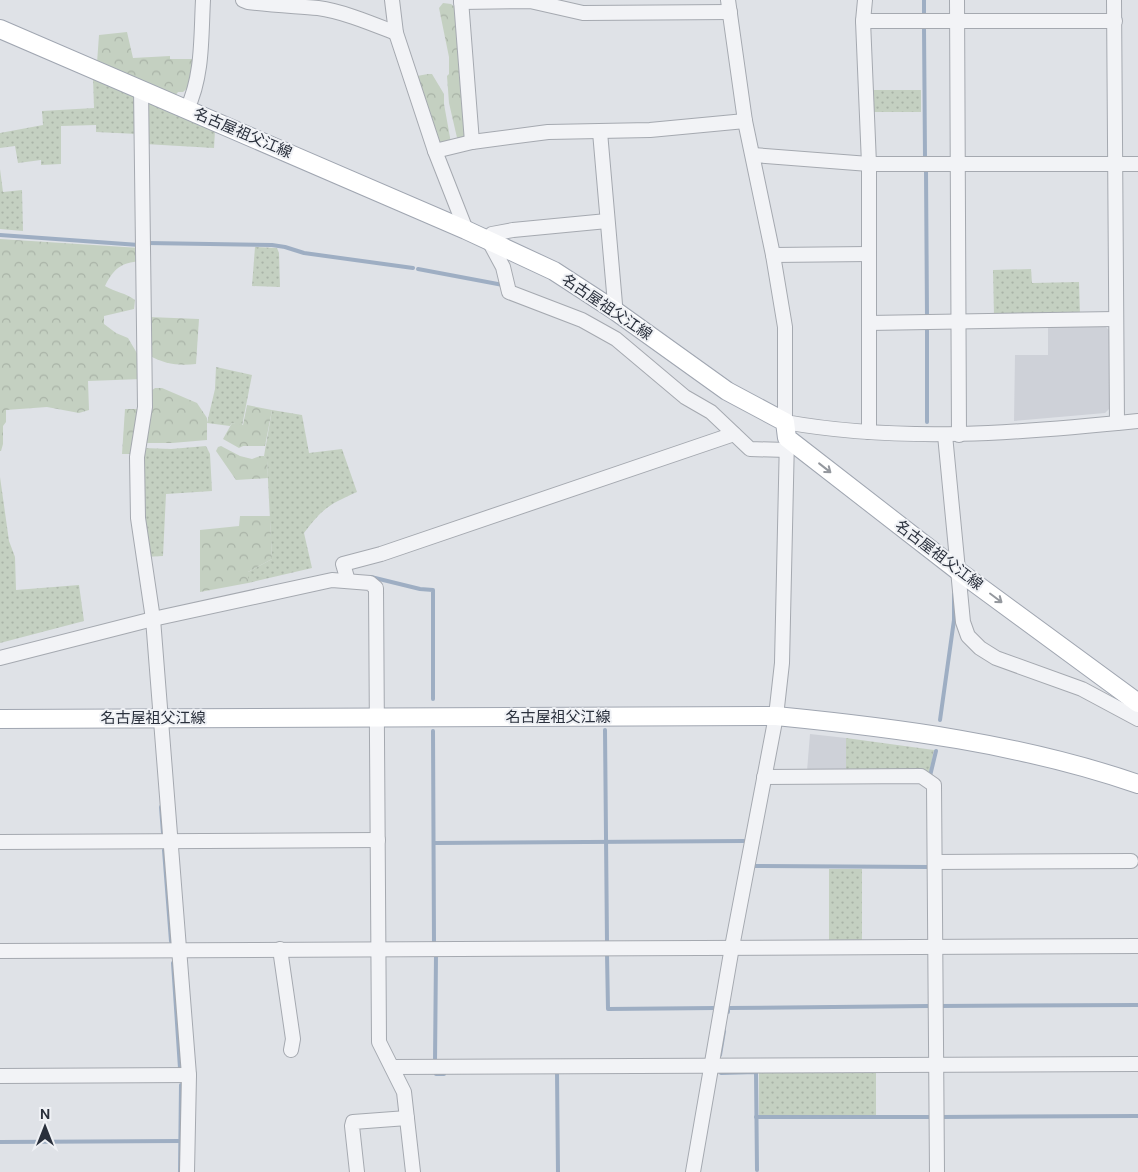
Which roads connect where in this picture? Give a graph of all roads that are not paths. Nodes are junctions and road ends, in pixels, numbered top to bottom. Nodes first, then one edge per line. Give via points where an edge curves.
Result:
1 (203, 0) edge
2 (243, 0) edge
3 (392, 0) edge
4 (865, 0) edge
5 (957, 0) edge
6 (1114, 0) edge
7 (461, 1) edge
8 (729, 6) edge
9 (863, 21) junction
10 (957, 21) junction
11 (1115, 21) junction
12 (0, 29) edge
13 (396, 33) junction
14 (141, 89) junction
15 (187, 109) junction
16 (745, 121) junction
17 (600, 132) junction
18 (472, 142) junction
19 (435, 151) junction
20 (753, 154) junction
21 (869, 164) junction
22 (958, 164) junction
23 (1115, 164) junction
24 (1138, 164) edge
25 (607, 221) junction
26 (466, 230) junction
27 (489, 241) junction
28 (869, 254) junction
29 (773, 255) junction
30 (614, 310) junction
31 (1116, 319) junction
32 (959, 322) junction
33 (869, 323) junction
34 (1138, 421) edge
35 (1117, 423) junction
36 (869, 432) junction
37 (734, 434) junction
38 (952, 435) junction
39 (786, 437) junction
40 (958, 570) junction
41 (348, 581) junction
42 (153, 619) junction
43 (0, 658) edge
44 (1138, 704) edge
45 (776, 716) junction
46 (162, 718) junction
47 (378, 718) junction
48 (0, 719) edge
49 (1138, 719) edge
50 (764, 777) junction
51 (1138, 784) edge
52 (378, 840) junction
53 (171, 841) junction
54 (0, 842) edge
55 (1132, 861) dead end
56 (935, 862) junction
57 (1138, 946) edge
58 (732, 947) junction
59 (935, 947) junction
60 (179, 949) junction
61 (280, 949) junction
62 (379, 949) junction
63 (0, 951) edge
64 (291, 1050) dead end
65 (1138, 1064) edge
66 (936, 1065) junction
67 (712, 1066) junction
68 (392, 1067) junction
69 (189, 1075) junction
70 (0, 1076) edge
71 (407, 1118) junction
72 (187, 1172) edge
73 (357, 1172) edge
74 (413, 1172) edge
75 (693, 1172) edge
76 (937, 1172) edge

1 - 15 street via 198,75 195,94
2 - 13 street via 320,8
3 - 13 street
4 - 9 street
5 - 10 street
6 - 11 street
7 - 8 street via 530,2 583,13
7 - 18 street
8 - 16 street
9 - 10 street
9 - 21 street
10 - 11 street
10 - 22 street
11 - 23 street
12 - 14 main road, 名古屋祖父江線
13 - 19 street
14 - 15 main road, 名古屋祖父江線
14 - 42 street via 146,407 137,484 138,518
15 - 26 main road, 名古屋祖父江線
16 - 17 street
16 - 20 street
17 - 18 street via 548,132
17 - 25 street
18 - 19 street
19 - 26 street
20 - 21 street
20 - 29 street
21 - 22 street
21 - 28 street
22 - 23 street
22 - 32 street
23 - 24 street
23 - 31 street
25 - 27 street via 512,230 492,234
25 - 30 street
26 - 27 main road, 名古屋祖父江線
27 - 30 main road, 名古屋祖父江線 via 554,271
27 - 37 street via 502,267 509,292 582,320 616,339 685,397 712,412
28 - 29 street
28 - 33 street
29 - 39 street via 785,326
30 - 39 main road, 名古屋祖父江線
31 - 32 street
31 - 35 street
32 - 33 street
32 - 38 street
33 - 36 street
34 - 35 street
35 - 38 street
36 - 38 street
36 - 39 street via 820,428
37 - 39 street via 750,449
37 - 41 street via 382,554 343,564
38 - 40 street
39 -> 40 main road, 名古屋祖父江線
39 - 45 street via 782,663
40 -> 44 main road, 名古屋祖父江線
40 - 49 street via 963,622 968,636 980,648 996,658 1082,689
41 - 42 street via 332,580
41 - 47 street via 370,583 376,588
42 - 43 street
42 - 46 street
45 - 47 main road, 名古屋祖父江線
45 - 50 street
45 - 51 main road, 名古屋祖父江線 via 935,735 1021,752
46 - 47 main road, 名古屋祖父江線
46 - 48 main road, 名古屋祖父江線
46 - 53 street
47 - 52 street
50 - 56 street via 920,776 934,785
50 - 58 street
52 - 53 street
52 - 62 street
53 - 54 street
53 - 60 street
55 - 56 street
56 - 59 street
57 - 59 street
58 - 59 street
58 - 62 street
58 - 67 street
59 - 66 street
60 - 61 street
60 - 63 street
60 - 69 street
61 - 62 street
61 - 64 street via 293,1039
62 - 68 street via 379,1042
65 - 66 street
66 - 67 street
66 - 76 street
67 - 68 street
67 - 75 street
68 - 71 street via 404,1092
69 - 70 street
69 - 72 street
71 - 73 street via 353,1122
71 - 74 street

